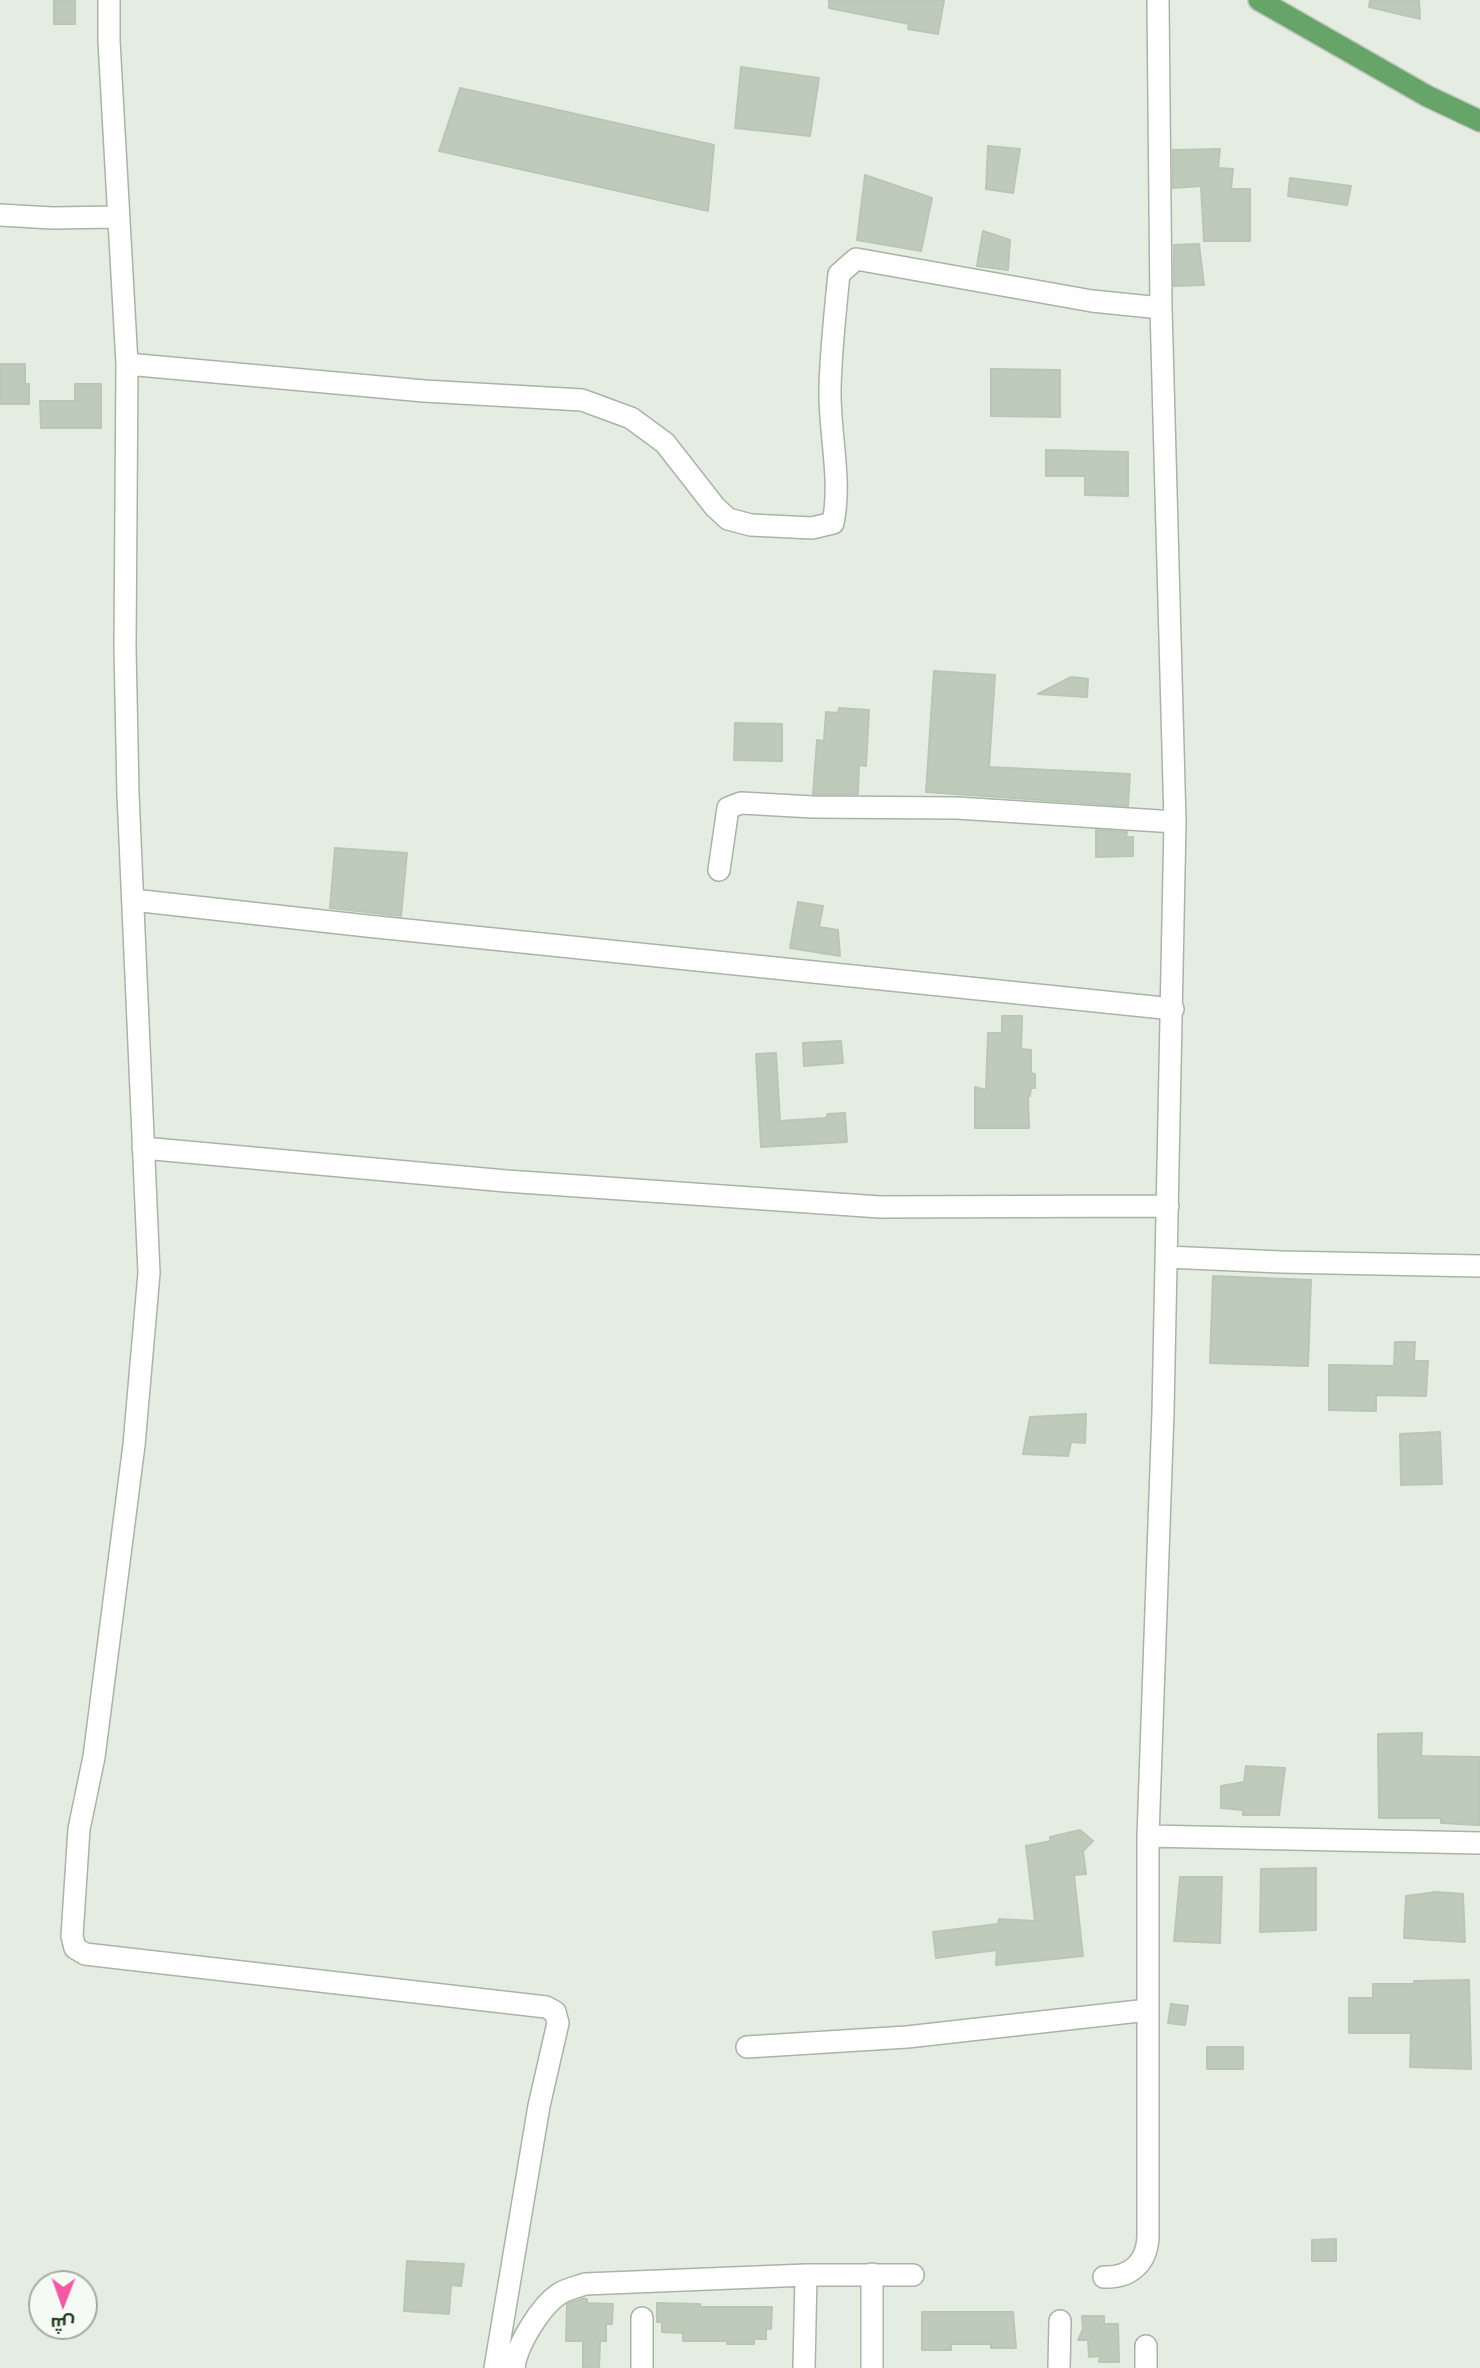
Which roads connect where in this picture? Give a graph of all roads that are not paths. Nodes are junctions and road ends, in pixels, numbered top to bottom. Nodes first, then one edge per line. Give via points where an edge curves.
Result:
1 (109, 0) edge
2 (1158, 0) edge
3 (1259, 0) edge
4 (1480, 121) edge
5 (0, 215) edge
6 (119, 217) junction
7 (1161, 308) junction
8 (127, 363) junction
9 (1175, 822) junction
10 (719, 870) dead end
11 (132, 900) junction
12 (1173, 1009) junction
13 (143, 1148) junction
14 (1168, 1206) junction
15 (1166, 1257) junction
16 (1480, 1266) edge
17 (1148, 1836) junction
18 (1480, 1843) edge
19 (1148, 2010) junction
20 (747, 2047) dead end
21 (873, 2274) junction
22 (806, 2275) junction
23 (913, 2275) dead end
24 (1104, 2277) dead end
25 (642, 2318) dead end
26 (1059, 2321) dead end
27 (1146, 2346) dead end
28 (495, 2368) edge
29 (514, 2368) edge
30 (642, 2368) edge
31 (804, 2368) edge
32 (872, 2368) edge
33 (1059, 2368) edge
34 (1146, 2368) edge

1 - 6 street
2 - 7 street
3 - 4 main road via 1427,96
5 - 6 street
6 - 8 street
7 - 8 street via 1092,302 856,259 839,274 836,299 830,388 837,503 833,523 812,528 751,525 728,519 665,443 631,418 582,400 411,390
7 - 9 street
8 - 11 street via 125,647
9 - 10 street via 957,808 741,803 728,808
9 - 12 street
11 - 12 street
11 - 13 street
12 - 14 street
13 - 14 street via 506,1181 880,1207
13 - 28 street via 149,1273 135,1432 94,1757 79,1829 75,1948 85,1954 546,2007 555,2012 558,2023 539,2106
14 - 15 street
15 - 16 street
15 - 17 street
17 - 18 street
17 - 19 street
19 - 20 street via 907,2037
19 - 24 street via 1147,2248 1130,2272
21 - 22 street
21 - 23 street
21 - 32 street
22 - 29 street via 585,2284 559,2294 537,2316
22 - 31 street
25 - 30 street
26 - 33 street
27 - 34 street

